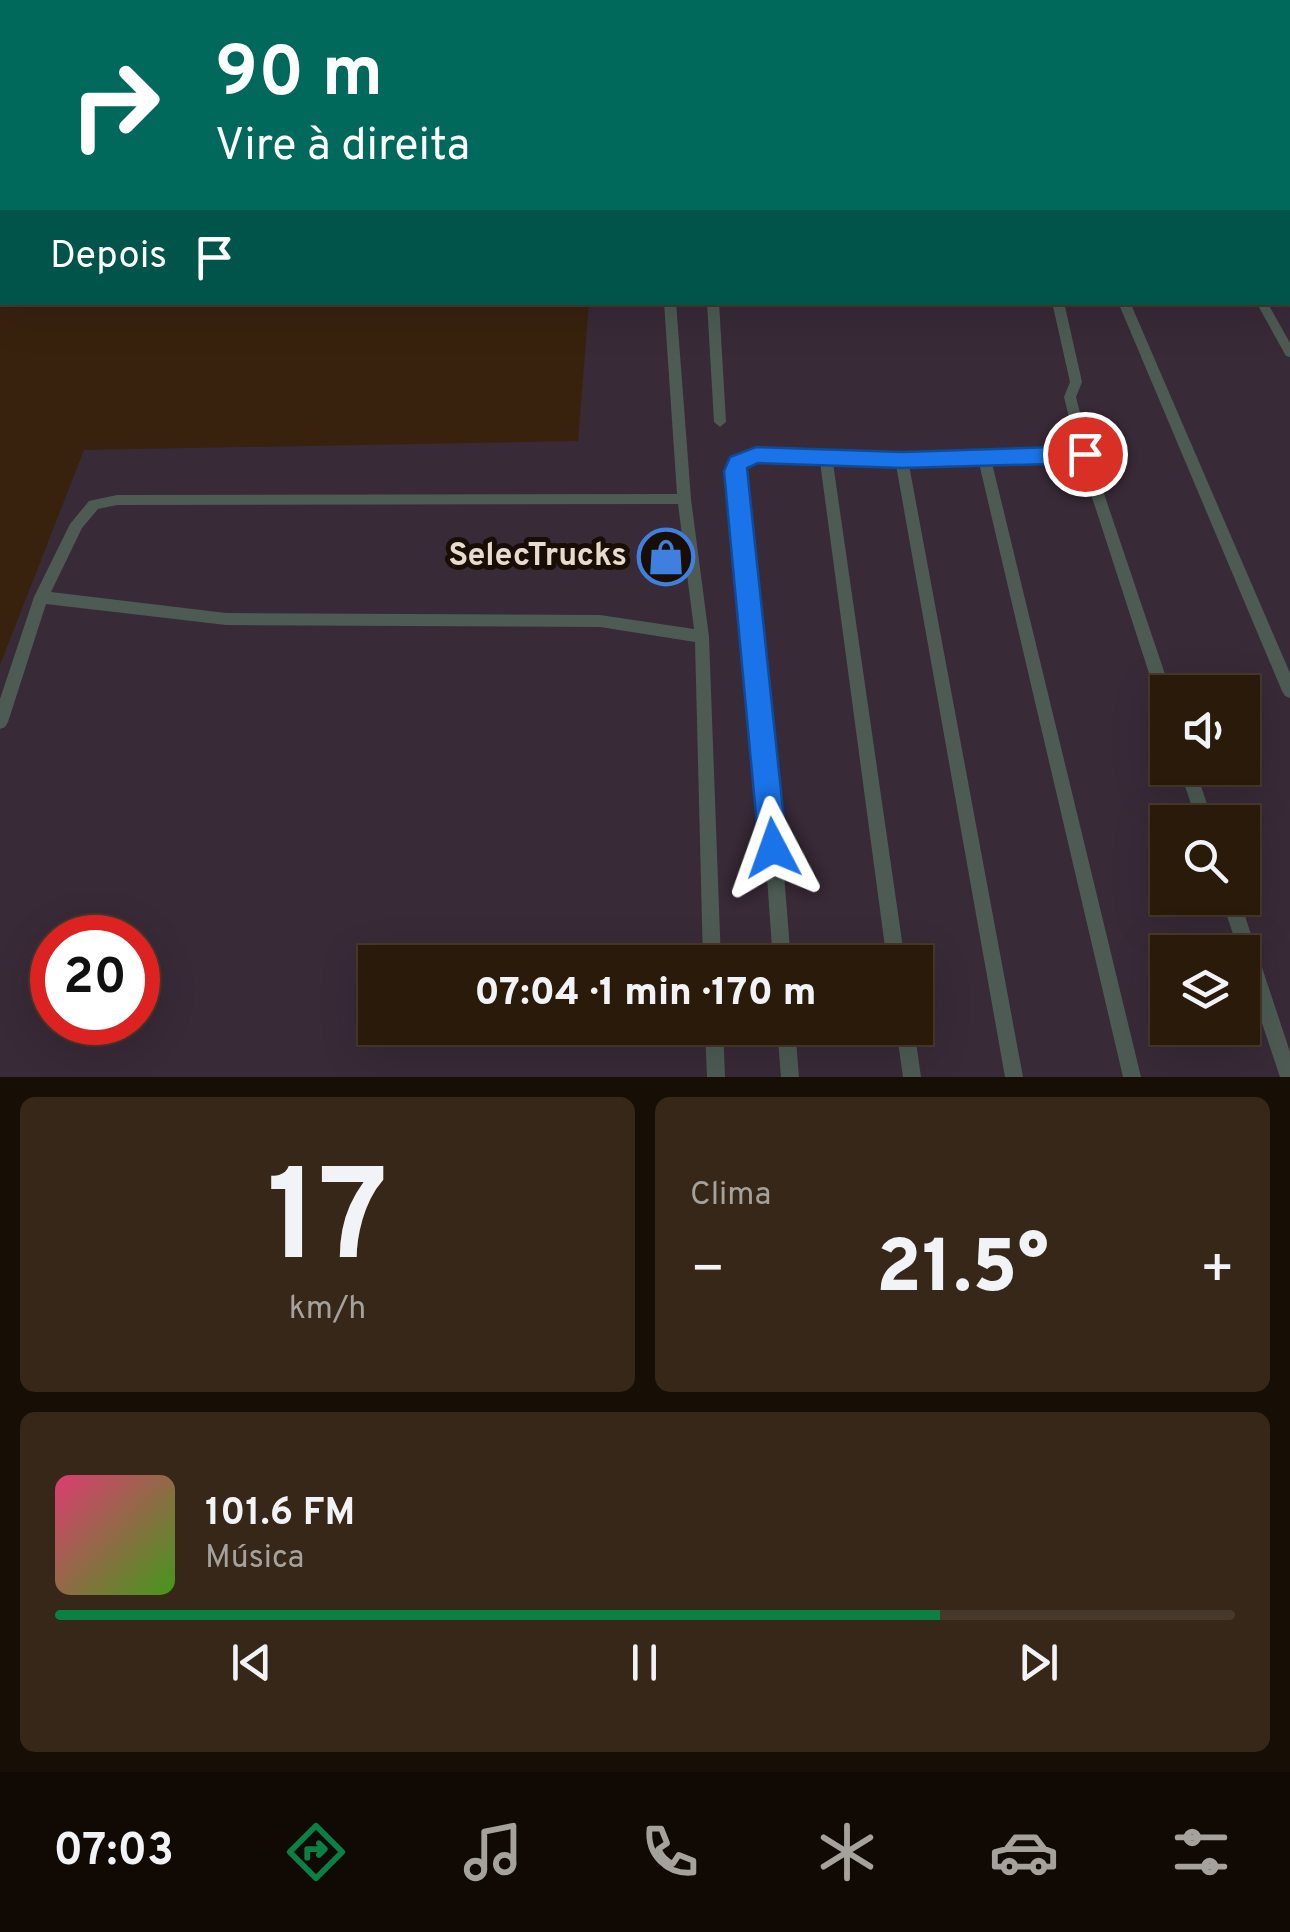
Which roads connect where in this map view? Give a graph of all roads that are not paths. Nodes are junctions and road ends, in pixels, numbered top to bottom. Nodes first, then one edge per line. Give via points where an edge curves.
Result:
1 (670, 305) edge
2 (714, 305) edge
3 (1059, 305) edge
4 (1125, 305) edge
5 (1262, 305) edge
6 (1290, 352) edge
7 (720, 422) dead end
8 (1085, 454) junction
9 (826, 458) junction
10 (984, 458) junction
11 (902, 460) junction
12 (684, 499) junction
13 (41, 598) junction
14 (702, 637) junction
15 (1286, 671) edge
16 (1158, 675) edge
17 (1290, 691) edge
18 (0, 722) edge
19 (1236, 915) edge
20 (711, 945) edge
21 (781, 945) edge
22 (894, 945) edge
23 (715, 1045) edge
24 (787, 1045) edge
25 (907, 1045) edge
26 (716, 1077) edge
27 (790, 1077) edge
28 (912, 1077) edge
29 (1014, 1077) edge
30 (1132, 1077) edge
31 (1289, 1077) edge

1 - 12 lane
2 - 7 lane
3 - 8 lane
4 - 15 lane
5 - 6 lane
8 - 10 lane
8 - 16 lane
9 - 11 lane
9 - 21 lane via 756,455 745,457 735,471
9 - 22 lane
10 - 11 lane
10 - 30 lane
11 - 29 lane
12 - 13 lane via 116,500 94,505 77,524
12 - 14 lane
13 - 14 lane via 226,619 600,620
13 - 18 lane
14 - 20 lane
15 - 17 lane
19 - 31 lane
23 - 26 lane
24 - 27 lane
25 - 28 lane

